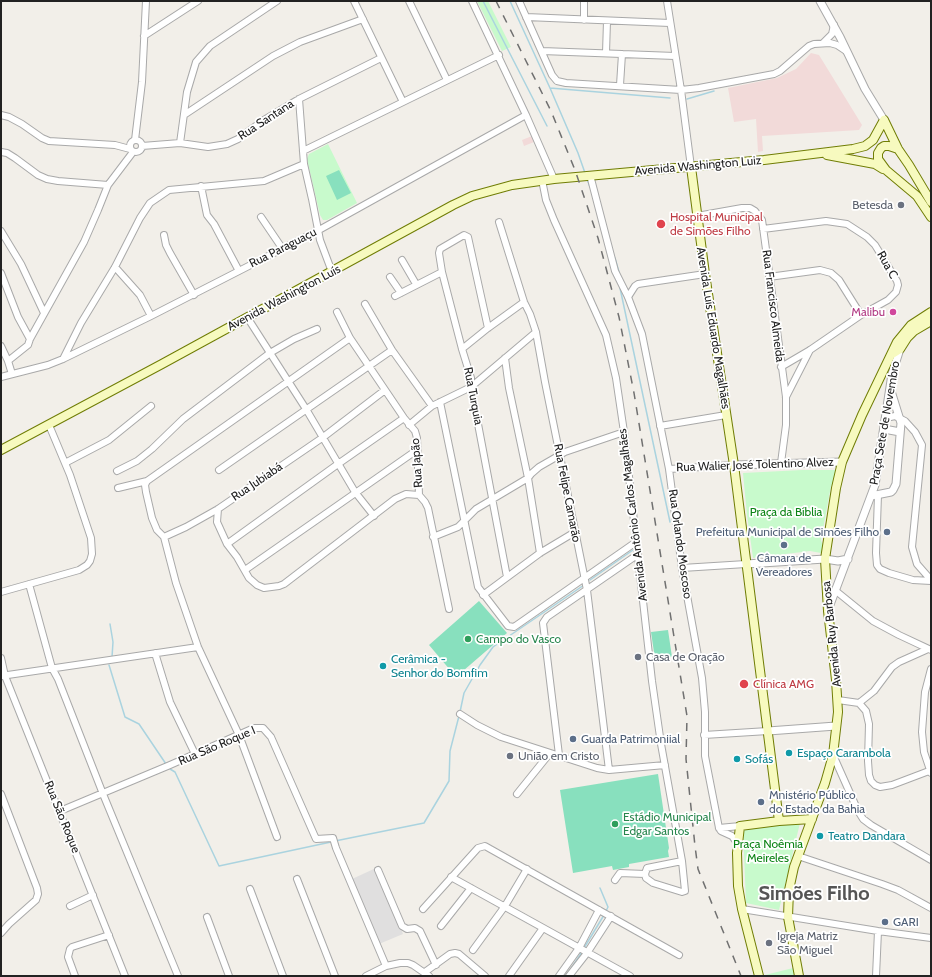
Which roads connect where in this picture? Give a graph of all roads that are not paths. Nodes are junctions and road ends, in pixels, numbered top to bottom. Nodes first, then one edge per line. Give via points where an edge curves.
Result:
1 (146, 1) edge
2 (198, 1) edge
3 (277, 1) edge
4 (354, 1) edge
5 (409, 1) edge
6 (472, 1) edge
7 (519, 1) edge
8 (584, 1) edge
9 (667, 1) edge
10 (820, 1) edge
11 (526, 17) junction
12 (363, 19) junction
13 (584, 20) junction
14 (607, 21) junction
15 (670, 23) junction
16 (834, 25) junction
17 (144, 36) junction
18 (823, 43) junction
19 (542, 51) junction
20 (846, 51) junction
21 (606, 53) junction
22 (622, 54) junction
23 (498, 55) junction
24 (675, 56) junction
25 (382, 58) junction
26 (447, 80) junction
27 (620, 86) junction
28 (680, 90) junction
29 (300, 99) junction
30 (402, 102) junction
31 (1, 115) edge
32 (184, 115) junction
33 (526, 115) junction
34 (884, 120) junction
35 (135, 140) junction
36 (180, 143) junction
37 (142, 146) junction
38 (898, 149) junction
39 (845, 150) junction
40 (132, 151) junction
41 (303, 151) junction
42 (1, 152) edge
43 (818, 153) junction
44 (852, 160) junction
45 (304, 164) junction
46 (690, 167) junction
47 (886, 170) junction
48 (584, 176) junction
49 (554, 179) junction
50 (542, 180) junction
51 (108, 185) junction
52 (201, 186) junction
53 (931, 202) edge
54 (697, 216) junction
55 (261, 217) dead end
56 (931, 217) edge
57 (499, 222) dead end
58 (764, 229) junction
59 (319, 230) junction
60 (1, 231) edge
61 (164, 236) dead end
62 (282, 248) junction
63 (402, 260) dead end
64 (115, 267) junction
65 (239, 271) junction
66 (332, 272) junction
67 (442, 272) junction
68 (1, 273) edge
69 (705, 274) junction
70 (390, 276) dead end
71 (769, 277) junction
72 (416, 284) junction
73 (194, 295) junction
74 (628, 296) junction
75 (524, 302) junction
76 (365, 304) dead end
77 (337, 312) dead end
78 (931, 312) edge
79 (44, 313) junction
80 (861, 315) junction
81 (151, 316) junction
82 (247, 317) junction
83 (931, 321) edge
84 (317, 328) dead end
85 (488, 328) junction
86 (536, 332) junction
87 (350, 338) junction
88 (30, 339) junction
89 (1, 346) edge
90 (462, 349) junction
91 (900, 349) junction
92 (392, 350) junction
93 (810, 350) junction
94 (270, 353) junction
95 (891, 354) junction
96 (505, 358) junction
97 (63, 359) junction
98 (8, 361) junction
99 (369, 366) junction
100 (781, 367) junction
101 (12, 374) junction
102 (1, 377) edge
103 (288, 381) junction
104 (471, 387) junction
105 (890, 388) junction
106 (385, 390) junction
107 (786, 397) junction
108 (440, 402) junction
109 (151, 406) dead end
110 (432, 406) junction
111 (306, 409) junction
112 (726, 415) junction
113 (404, 418) junction
114 (886, 418) junction
115 (900, 418) junction
116 (49, 425) junction
117 (410, 426) junction
118 (660, 426) junction
119 (884, 429) junction
120 (624, 432) junction
121 (900, 432) junction
122 (322, 438) junction
123 (1, 450) edge
124 (417, 450) junction
125 (560, 455) junction
126 (842, 462) junction
127 (65, 463) junction
128 (781, 463) junction
129 (338, 464) junction
130 (734, 465) junction
131 (669, 469) junction
132 (219, 470) dead end
133 (117, 471) dead end
134 (528, 478) junction
135 (147, 481) junction
136 (118, 488) dead end
137 (355, 492) junction
138 (419, 495) junction
139 (874, 496) junction
140 (492, 498) junction
141 (218, 509) junction
142 (374, 516) junction
143 (464, 522) junction
144 (575, 532) junction
145 (164, 537) junction
146 (433, 537) junction
147 (636, 542) junction
148 (227, 544) junction
149 (540, 553) junction
150 (637, 555) junction
151 (825, 558) junction
152 (848, 559) junction
153 (746, 564) junction
154 (682, 568) junction
155 (245, 570) junction
156 (507, 576) junction
157 (584, 579) junction
158 (931, 580) edge
159 (29, 584) junction
160 (587, 590) junction
161 (836, 591) junction
162 (1, 592) edge
163 (483, 595) junction
164 (449, 609) dead end
165 (828, 610) junction
166 (198, 648) junction
167 (930, 649) edge
168 (155, 653) junction
169 (1, 658) edge
170 (52, 668) junction
171 (931, 669) edge
172 (3, 676) edge
173 (838, 700) junction
174 (859, 703) junction
175 (460, 714) dead end
176 (836, 726) junction
177 (768, 731) junction
178 (239, 735) junction
179 (704, 735) junction
180 (550, 753) junction
181 (195, 754) junction
182 (559, 755) junction
183 (833, 755) junction
184 (665, 765) junction
185 (609, 770) junction
186 (930, 772) edge
187 (1, 794) edge
188 (104, 794) junction
189 (517, 794) dead end
190 (60, 811) junction
191 (812, 819) junction
192 (779, 821) junction
193 (740, 826) junction
194 (718, 828) junction
195 (277, 836) dead end
196 (738, 844) junction
197 (798, 856) junction
198 (931, 860) edge
199 (682, 861) junction
200 (526, 869) junction
201 (378, 870) dead end
202 (645, 874) junction
203 (451, 877) junction
204 (297, 879) dead end
205 (615, 880) dead end
206 (471, 888) junction
207 (250, 889) dead end
208 (93, 895) junction
209 (70, 906) dead end
210 (505, 906) junction
211 (931, 908) edge
212 (742, 909) junction
213 (423, 910) dead end
214 (600, 910) junction
215 (611, 916) junction
216 (788, 916) junction
217 (207, 917) dead end
218 (441, 926) dead end
219 (543, 928) junction
220 (878, 932) junction
221 (1, 933) edge
222 (109, 935) junction
223 (931, 938) edge
224 (579, 948) junction
225 (473, 950) dead end
226 (587, 953) junction
227 (679, 955) dead end
228 (436, 964) junction
229 (384, 968) junction
230 (427, 974) edge
231 (571, 974) edge
232 (75, 976) edge
233 (125, 976) edge
234 (178, 976) edge
235 (229, 976) edge
236 (283, 976) edge
237 (335, 976) edge
238 (366, 976) edge
239 (384, 976) edge
240 (485, 976) edge
241 (509, 976) edge
242 (559, 976) edge
243 (578, 976) edge
244 (630, 976) edge
245 (759, 976) edge
246 (799, 976) edge
247 (876, 976) edge

1 - 17 street
2 - 17 street
3 - 32 street via 210,46 196,62 189,81
4 - 12 street
5 - 26 street
6 - 23 street
7 - 11 street
8 - 13 street
9 - 15 street, Avenida Luís Eduardo Magalhães
10 - 16 street
11 - 13 street
11 - 19 street
12 - 25 street
12 - 32 street via 285,49
13 - 14 street
14 - 15 street
14 - 21 street
15 - 24 street, Avenida Luís Eduardo Magalhães
16 - 18 street via 832,34
16 - 20 street
17 - 35 street
18 - 20 street via 837,45
18 - 28 street via 809,46 774,74
19 - 21 street
19 - 27 street via 554,78 560,82
20 - 34 street
21 - 22 street
22 - 24 street
22 - 27 street
23 - 26 street
23 - 33 street
24 - 28 street, Avenida Luís Eduardo Magalhães
25 - 29 street, Rua Santana
25 - 30 street
26 - 30 street
27 - 28 street
28 - 46 street, Avenida Luís Eduardo Magalhães
29 - 36 street, Rua Santana via 227,144 208,147
29 - 41 street
30 - 41 street
31 - 40 street via 49,140 115,145
32 - 36 street
33 - 49 street
33 - 59 street, Rua Paraguaçu
34 - 38 main road
34 - 39 main road, Avenida Washington Luiz via 872,140 865,146
35 - 37 street via 140,141
35 - 40 street via 130,143
36 - 37 street, Rua Santana
37 - 40 street via 136,153
38 - 47 main road via 884,146 878,153 878,159
38 - 53 main road
39 - 43 main road, Avenida Washington Luiz
39 - 44 main road
40 - 51 street
41 - 45 street
42 - 51 street via 7,153 47,179
43 - 44 main road, Avenida Washington Luiz
43 - 46 main road, Avenida Washington Luiz
44 - 47 main road, Avenida Washington Luiz via 875,164
45 - 52 street via 264,181
45 - 59 street
46 - 48 main road, Avenida Washington Luiz
46 - 54 main road, Avenida Luís Eduardo Magalhães
47 - 56 main road via 917,196
48 - 49 main road, Avenida Washington Luís
48 - 74 street, Rua Orlando Moscoso via 598,202 615,271
49 - 50 main road, Avenida Washington Luís
50 - 66 main road, Avenida Washington Luís via 472,196
50 - 120 street, Avenida Antônio Carlos Magalhães via 554,220 606,335
51 - 79 street via 87,235
52 - 64 street via 169,190 150,204
52 - 65 street via 207,215
54 - 58 street, Rua Francisco Almeida via 736,208 750,208 759,215
54 - 69 main road, Avenida Luís Eduardo Magalhães
55 - 62 street
57 - 75 street, Rua Felipe Camarão
58 - 71 street, Rua Francisco Almeida
58 - 80 street, Rua C via 826,221 847,224 875,244 898,285 891,297
59 - 62 street, Rua Paraguaçu
59 - 66 street via 322,247
60 - 79 street via 21,264
61 - 73 street via 170,253
62 - 65 street, Rua Paraguaçu
63 - 72 street
64 - 81 street via 140,295
64 - 97 street via 81,323
65 - 73 street, Rua Paraguaçu
66 - 82 main road, Avenida Washington Luís
67 - 72 street
67 - 85 street, Rua Turquia via 439,249 463,236 468,237
67 - 90 street, Rua Turquia
68 - 88 street via 18,317
69 - 74 street via 638,284
69 - 112 main road, Avenida Luís Eduardo Magalhães
70 - 72 street via 398,294
71 - 80 street via 820,270 831,272
71 - 100 street, Rua Francisco Almeida
73 - 81 street, Rua Paraguaçu
74 - 118 street, Rua Orlando Moscoso via 642,334
75 - 85 street
75 - 86 street, Rua Felipe Camarão
76 - 92 street
77 - 87 street, Rua Japão
78 - 95 main road, Avenida Ruy Barbosa via 904,332
79 - 88 street
80 - 93 street, Rua C
81 - 97 street, Rua Paraguaçu
82 - 94 street
82 - 116 main road, Avenida Washington Luís
83 - 91 main road, Praça Sete de Novembro via 914,331
84 - 94 street
85 - 90 street
86 - 96 street
86 - 125 street, Rua Felipe Camarão
87 - 99 street, Rua Japão
87 - 103 street
88 - 98 street via 25,349
89 - 98 street
90 - 104 street, Rua Turquia via 471,378
91 - 95 main road, Praça Sete de Novembro
91 - 105 street, Praça Sete de Novembro
92 - 99 street
92 - 110 street
93 - 100 street, Rua C
93 - 107 street
94 - 103 street
94 - 133 street via 183,419 137,461
95 - 126 main road, Avenida Ruy Barbosa
96 - 104 street
96 - 134 street
97 - 101 street, Rua Paraguaçu
98 - 101 street
99 - 106 street, Rua Japão
99 - 111 street
100 - 107 street, Rua Francisco Almeida
101 - 102 street, Rua Paraguaçu
103 - 111 street
103 - 135 street
104 - 108 street
104 - 140 street, Rua Turquia
105 - 114 street, Praça Sete de Novembro
105 - 115 street
106 - 113 street, Rua Japão
106 - 122 street, Rua Jubiabá
107 - 128 street, Rua Francisco Almeida via 786,425
108 - 110 street
108 - 143 street
109 - 127 street via 109,440
110 - 117 street
111 - 122 street
111 - 132 street
112 - 118 street
112 - 130 main road, Avenida Luís Eduardo Magalhães
113 - 117 street, Rua Japão
113 - 129 street
114 - 115 street
114 - 119 street, Praça Sete de Novembro
115 - 121 street
115 - 158 street via 911,426 922,445 912,547 916,564
116 - 123 main road, Avenida Washington Luís
116 - 127 street
117 - 124 street, Rua Japão via 415,431
118 - 131 street, Rua Orlando Moscoso
119 - 121 street
119 - 139 street, Praça Sete de Novembro
120 - 125 street via 576,447
120 - 147 street, Avenida Antônio Carlos Magalhães
121 - 139 street via 895,487 891,492
122 - 129 street
122 - 141 street, Rua Jubiabá
124 - 137 street
124 - 138 street, Rua Japão
125 - 134 street via 534,471
125 - 144 street, Rua Felipe Camarão
126 - 128 street, Rua Walier José Tolentino Alvez
126 - 151 main road, Avenida Ruy Barbosa
127 - 159 street via 91,538 90,561 79,570
128 - 130 street, Rua Walier José Tolentino Alvez
129 - 137 street
129 - 148 street
130 - 131 street, Rua Walier José Tolentino Alvez
130 - 153 main road, Avenida Luís Eduardo Magalhães
131 - 154 street, Rua Orlando Moscoso
134 - 140 street
134 - 149 street
135 - 136 street
135 - 145 street via 145,485 152,518 157,530
137 - 142 street
137 - 155 street
138 - 142 street via 401,496
138 - 146 street, Rua Japão via 428,508
139 - 152 street, Praça Sete de Novembro
139 - 158 street via 877,565 889,573 913,580
140 - 143 street via 476,509
140 - 156 street, Rua Turquia
141 - 145 street
141 - 148 street, Rua Jubiabá via 217,522
142 - 155 street, Rua Jubiabá via 284,584 264,588 249,578
143 - 146 street
143 - 163 street via 478,587
144 - 149 street
144 - 157 street, Rua Felipe Camarão
145 - 166 street
146 - 164 street, Rua Japão
147 - 150 street, Avenida Antônio Carlos Magalhães
147 - 157 street
148 - 155 street, Rua Jubiabá
149 - 156 street
150 - 160 street
150 - 184 street, Avenida Antônio Carlos Magalhães
151 - 152 street via 838,561
151 - 153 street
151 - 165 main road, Avenida Ruy Barbosa
152 - 161 street, Praça Sete de Novembro
153 - 154 street
153 - 177 main road, Avenida Luís Eduardo Magalhães
154 - 179 street, Rua Orlando Moscoso via 702,678
156 - 163 street
157 - 160 street, Rua Felipe Camarão
157 - 163 street via 514,627 506,625
159 - 162 street
159 - 170 street
160 - 182 street via 547,617 542,626
160 - 185 street, Rua Felipe Camarão
161 - 165 street, Praça Sete de Novembro
161 - 167 street via 873,621
165 - 173 main road, Avenida Ruy Barbosa
166 - 168 street
166 - 178 street
167 - 174 street via 892,667 874,691
168 - 170 street
168 - 181 street via 170,702
169 - 172 street, Rua São Roque
170 - 172 street
170 - 188 street
171 - 186 street via 925,692 922,732
172 - 190 street, Rua São Roque
173 - 174 street
173 - 176 main road, Avenida Ruy Barbosa
174 - 186 street via 868,718 869,775 874,785 892,785
175 - 180 street via 494,734
176 - 177 street
176 - 183 main road, Avenida Ruy Barbosa
177 - 179 street
177 - 192 main road, Avenida Luís Eduardo Magalhães
178 - 181 street, Rua São Roque I
178 - 195 street
178 - 229 street, Rua São Roque I via 260,727 271,737 316,839 334,840
179 - 194 street, Rua Orlando Moscoso via 707,770
180 - 182 street
180 - 189 street
181 - 188 street, Rua São Roque I
182 - 185 street
183 - 191 main road, Avenida Ruy Barbosa via 823,792
183 - 198 street via 863,819
184 - 185 street
184 - 199 street, Avenida Antônio Carlos Magalhães
187 - 221 street via 38,894 36,900
188 - 190 street, Rua São Roque I
188 - 234 street
190 - 208 street, Rua São Roque
191 - 192 main road
191 - 197 main road, Avenida Ruy Barbosa
192 - 193 main road
193 - 194 street
193 - 196 main road
194 - 196 street via 732,836
196 - 212 main road via 737,870
197 - 211 street via 898,890
197 - 216 main road, Avenida Ruy Barbosa via 789,890
199 - 202 street via 647,868
199 - 202 street, Avenida Antônio Carlos Magalhães via 685,891 653,883
200 - 203 street via 482,846
200 - 210 street
200 - 214 street
201 - 228 street via 402,926 419,929
202 - 205 street via 620,873
203 - 206 street
203 - 213 street
204 - 237 street
206 - 210 street
206 - 218 street
207 - 236 street
208 - 209 street
208 - 222 street, Rua São Roque
210 - 219 street
210 - 225 street
212 - 216 street
212 - 245 main road
214 - 215 street
214 - 224 street
215 - 226 street
215 - 227 street
216 - 220 street
216 - 246 main road, Avenida Ruy Barbosa
217 - 235 street
219 - 224 street
219 - 241 street
220 - 223 street
220 - 247 street
222 - 232 street via 72,947 68,957
222 - 233 street, Rua São Roque
224 - 226 street
224 - 242 street
226 - 231 street
226 - 244 street
228 - 230 street
228 - 240 street via 450,954 457,953
229 - 230 street via 408,963
229 - 238 street
229 - 239 street
231 - 243 street

